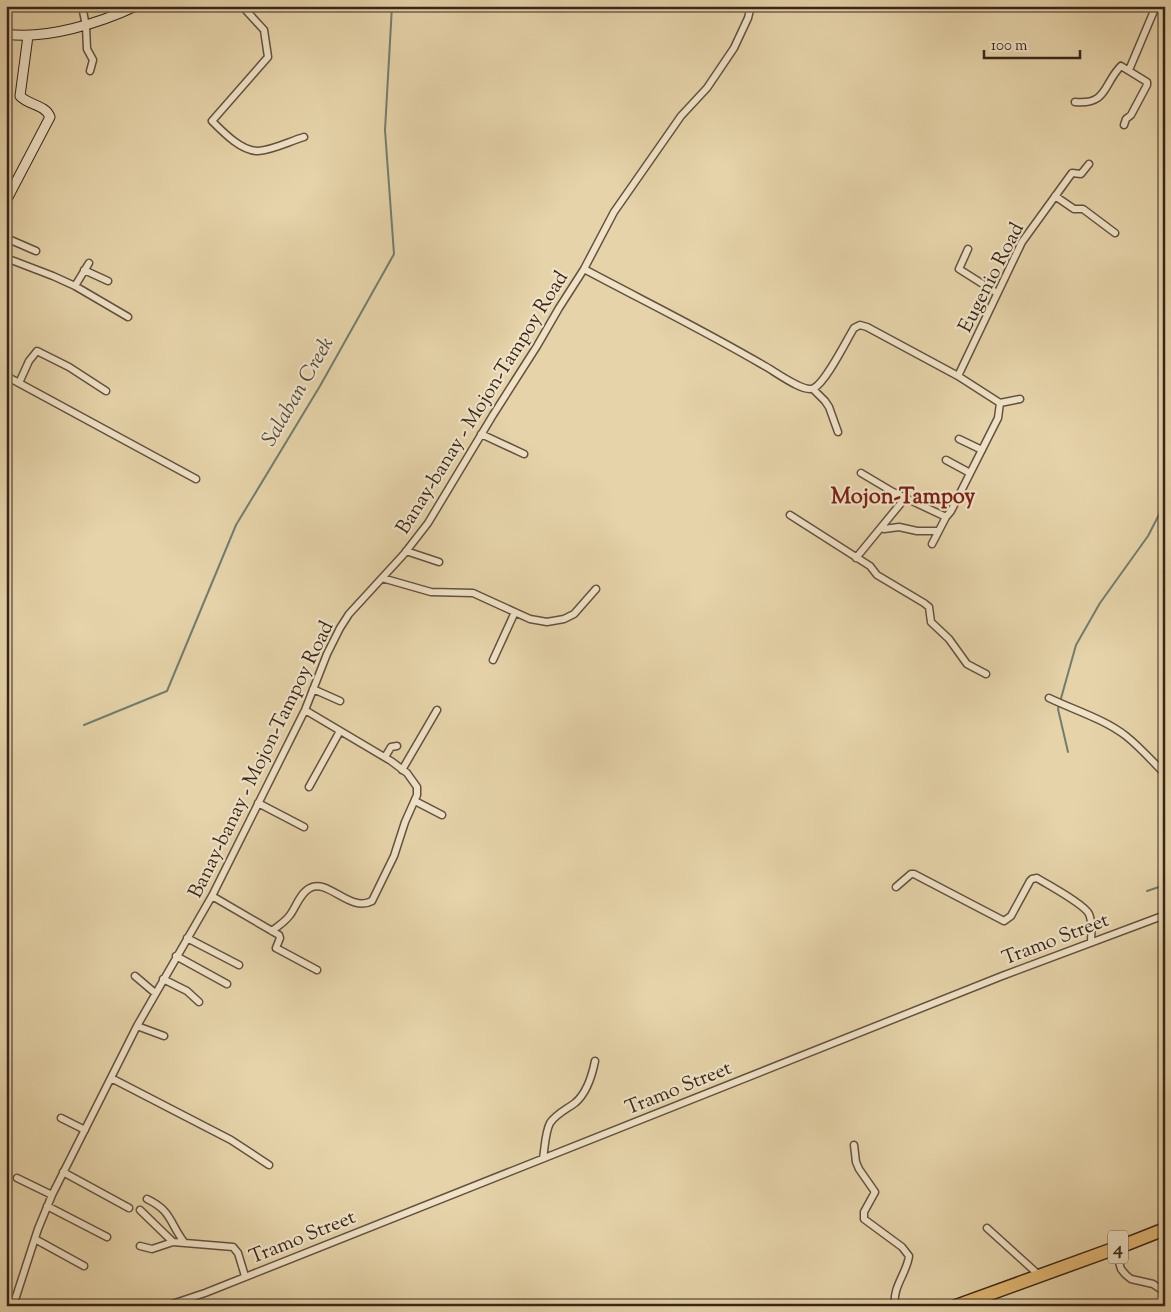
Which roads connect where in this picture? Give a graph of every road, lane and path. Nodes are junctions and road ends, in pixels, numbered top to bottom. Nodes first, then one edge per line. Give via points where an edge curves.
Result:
1 (82, 6) edge
2 (136, 6) edge
3 (242, 6) edge
4 (751, 6) edge
5 (1156, 6) edge
6 (86, 26) junction
7 (6, 34) edge
8 (28, 36) junction
9 (1129, 70) junction
10 (90, 72) dead end
11 (1075, 102) dead end
12 (1124, 125) dead end
13 (304, 137) dead end
14 (1089, 164) dead end
15 (1055, 196) junction
16 (6, 201) edge
17 (1115, 233) dead end
18 (6, 238) edge
19 (968, 249) dead end
20 (36, 251) dead end
21 (6, 258) edge
22 (89, 263) dead end
23 (584, 268) junction
24 (84, 270) junction
25 (108, 281) dead end
26 (75, 286) junction
27 (997, 293) junction
28 (128, 317) dead end
29 (6, 376) edge
30 (958, 376) junction
31 (19, 383) junction
32 (813, 389) junction
33 (106, 391) dead end
34 (1020, 399) dead end
35 (1000, 403) junction
36 (838, 432) dead end
37 (481, 434) junction
38 (959, 439) dead end
39 (982, 450) junction
40 (524, 454) dead end
41 (946, 460) dead end
42 (861, 473) dead end
43 (970, 473) junction
44 (196, 479) dead end
45 (906, 497) junction
46 (790, 515) dead end
47 (946, 517) junction
48 (884, 529) dead end
49 (938, 531) junction
50 (932, 544) dead end
51 (406, 551) junction
52 (856, 558) junction
53 (438, 562) dead end
54 (382, 578) junction
55 (596, 589) dead end
56 (515, 612) junction
57 (493, 660) dead end
58 (986, 674) dead end
59 (313, 689) junction
60 (1048, 698) dead end
61 (340, 701) dead end
62 (305, 710) junction
63 (437, 710) dead end
64 (340, 731) junction
65 (397, 746) dead end
66 (385, 757) junction
67 (402, 770) junction
68 (1165, 774) edge
69 (310, 787) dead end
70 (415, 801) junction
71 (258, 803) junction
72 (442, 815) dead end
73 (304, 827) dead end
74 (896, 886) dead end
75 (212, 896) junction
76 (1165, 915) edge
77 (272, 931) junction
78 (187, 938) junction
79 (1090, 942) junction
80 (176, 956) junction
81 (239, 965) dead end
82 (317, 970) dead end
83 (136, 976) dead end
84 (163, 979) junction
85 (227, 984) dead end
86 (155, 994) junction
87 (199, 1002) dead end
88 (137, 1026) junction
89 (164, 1036) dead end
90 (596, 1061) dead end
91 (111, 1078) junction
92 (61, 1118) dead end
93 (85, 1130) junction
94 (854, 1145) dead end
95 (543, 1158) junction
96 (269, 1165) dead end
97 (63, 1172) junction
98 (17, 1178) dead end
99 (52, 1195) junction
100 (147, 1199) dead end
101 (47, 1206) junction
102 (129, 1208) dead end
103 (140, 1210) dead end
104 (987, 1228) dead end
105 (1165, 1228) edge
106 (107, 1237) dead end
107 (35, 1239) junction
108 (174, 1242) junction
109 (184, 1242) junction
110 (140, 1246) dead end
111 (1115, 1248) junction
112 (84, 1266) dead end
113 (1039, 1275) junction
114 (245, 1276) junction
115 (1165, 1292) edge
116 (959, 1305) edge
117 (13, 1306) edge
118 (166, 1306) edge
119 (895, 1306) edge

1 - 6 street
2 - 6 street
3 - 13 street via 264,30 268,57 212,121 232,139 257,151
4 - 23 street, Banay-banay - Mojon-Tampoy Road via 734,48 707,88 681,116 614,212
5 - 9 street
6 - 8 street
6 - 10 street via 87,49 93,60
7 - 8 street
8 - 16 street via 20,96 44,109 50,117
9 - 11 street via 1121,66 1104,94 1096,100
9 - 12 street via 1147,85
14 - 15 street, Eugenio Road via 1081,174 1072,173
15 - 17 street via 1074,209 1087,212
15 - 27 street, Eugenio Road via 1022,242
18 - 20 street
19 - 27 street via 959,269
21 - 26 street
22 - 24 street
23 - 32 street via 763,364 799,387
23 - 37 street, Banay-banay - Mojon-Tampoy Road
24 - 25 street
24 - 26 street
26 - 28 street
27 - 30 street, Eugenio Road
29 - 31 street
30 - 32 street via 860,326 854,328
30 - 35 street
31 - 33 street via 29,360 37,351
31 - 44 street
32 - 36 street via 829,407
34 - 35 street
35 - 39 street via 998,418
37 - 40 street
37 - 51 street, Banay-banay - Mojon-Tampoy Road via 428,523
38 - 39 street
39 - 43 street
41 - 43 street
42 - 45 street
43 - 47 street
45 - 47 street
45 - 52 street
46 - 52 street
47 - 49 street
48 - 49 street via 899,527
49 - 50 street
51 - 53 street
51 - 54 street, Banay-banay - Mojon-Tampoy Road
52 - 58 street via 870,566 876,575 929,607 931,622 949,639 966,664
54 - 56 street via 430,592 473,592
54 - 59 street, Banay-banay - Mojon-Tampoy Road via 340,628
55 - 56 street via 574,614 564,619 540,622
56 - 57 street
59 - 61 street
59 - 62 street, Banay-banay - Mojon-Tampoy Road
60 - 68 street via 1124,735
62 - 64 street
62 - 71 street, Banay-banay - Mojon-Tampoy Road
63 - 67 street
64 - 66 street
64 - 69 street
65 - 66 street via 391,748
66 - 67 street
67 - 70 street via 417,787
70 - 72 street
70 - 77 street via 372,901 359,904 321,886 312,886 288,917
71 - 73 street
71 - 75 street, Banay-banay - Mojon-Tampoy Road
74 - 79 street via 914,874 1004,921 1032,878 1037,878 1082,906 1089,914 1092,925
75 - 77 street
75 - 78 street, Banay-banay - Mojon-Tampoy Road
76 - 79 street, Tramo Street
77 - 82 street via 280,936 276,948
78 - 80 street, Banay-banay - Mojon-Tampoy Road
78 - 81 street
79 - 95 street, Tramo Street
80 - 84 street, Banay-banay - Mojon-Tampoy Road
80 - 85 street
83 - 86 street
84 - 86 street, Banay-banay - Mojon-Tampoy Road
84 - 87 street via 187,991
86 - 88 street, Banay-banay - Mojon-Tampoy Road
88 - 89 street
88 - 91 street, Banay-banay - Mojon-Tampoy Road
90 - 95 street via 584,1094 550,1123
91 - 93 street, Banay-banay - Mojon-Tampoy Road
91 - 96 street via 231,1140
92 - 93 street
93 - 97 street, Banay-banay - Mojon-Tampoy Road
94 - 119 street via 859,1169 875,1192 864,1212 864,1219 902,1247 909,1256 895,1292
95 - 114 street, Tramo Street
97 - 99 street, Banay-banay - Mojon-Tampoy Road
97 - 102 street
98 - 99 street
99 - 101 street, Banay-banay - Mojon-Tampoy Road
100 - 109 street via 168,1214
101 - 106 street
101 - 107 street, Banay-banay - Mojon-Tampoy Road
103 - 108 street
104 - 113 street
105 - 111 highway, 4
107 - 112 street
107 - 117 street, Banay-banay - Mojon-Tampoy Road
108 - 109 street
108 - 110 street via 152,1249
109 - 114 street via 233,1246
111 - 113 highway, 4
111 - 115 street via 1126,1275 1153,1284
113 - 116 highway, 4
114 - 118 street, Tramo Street

